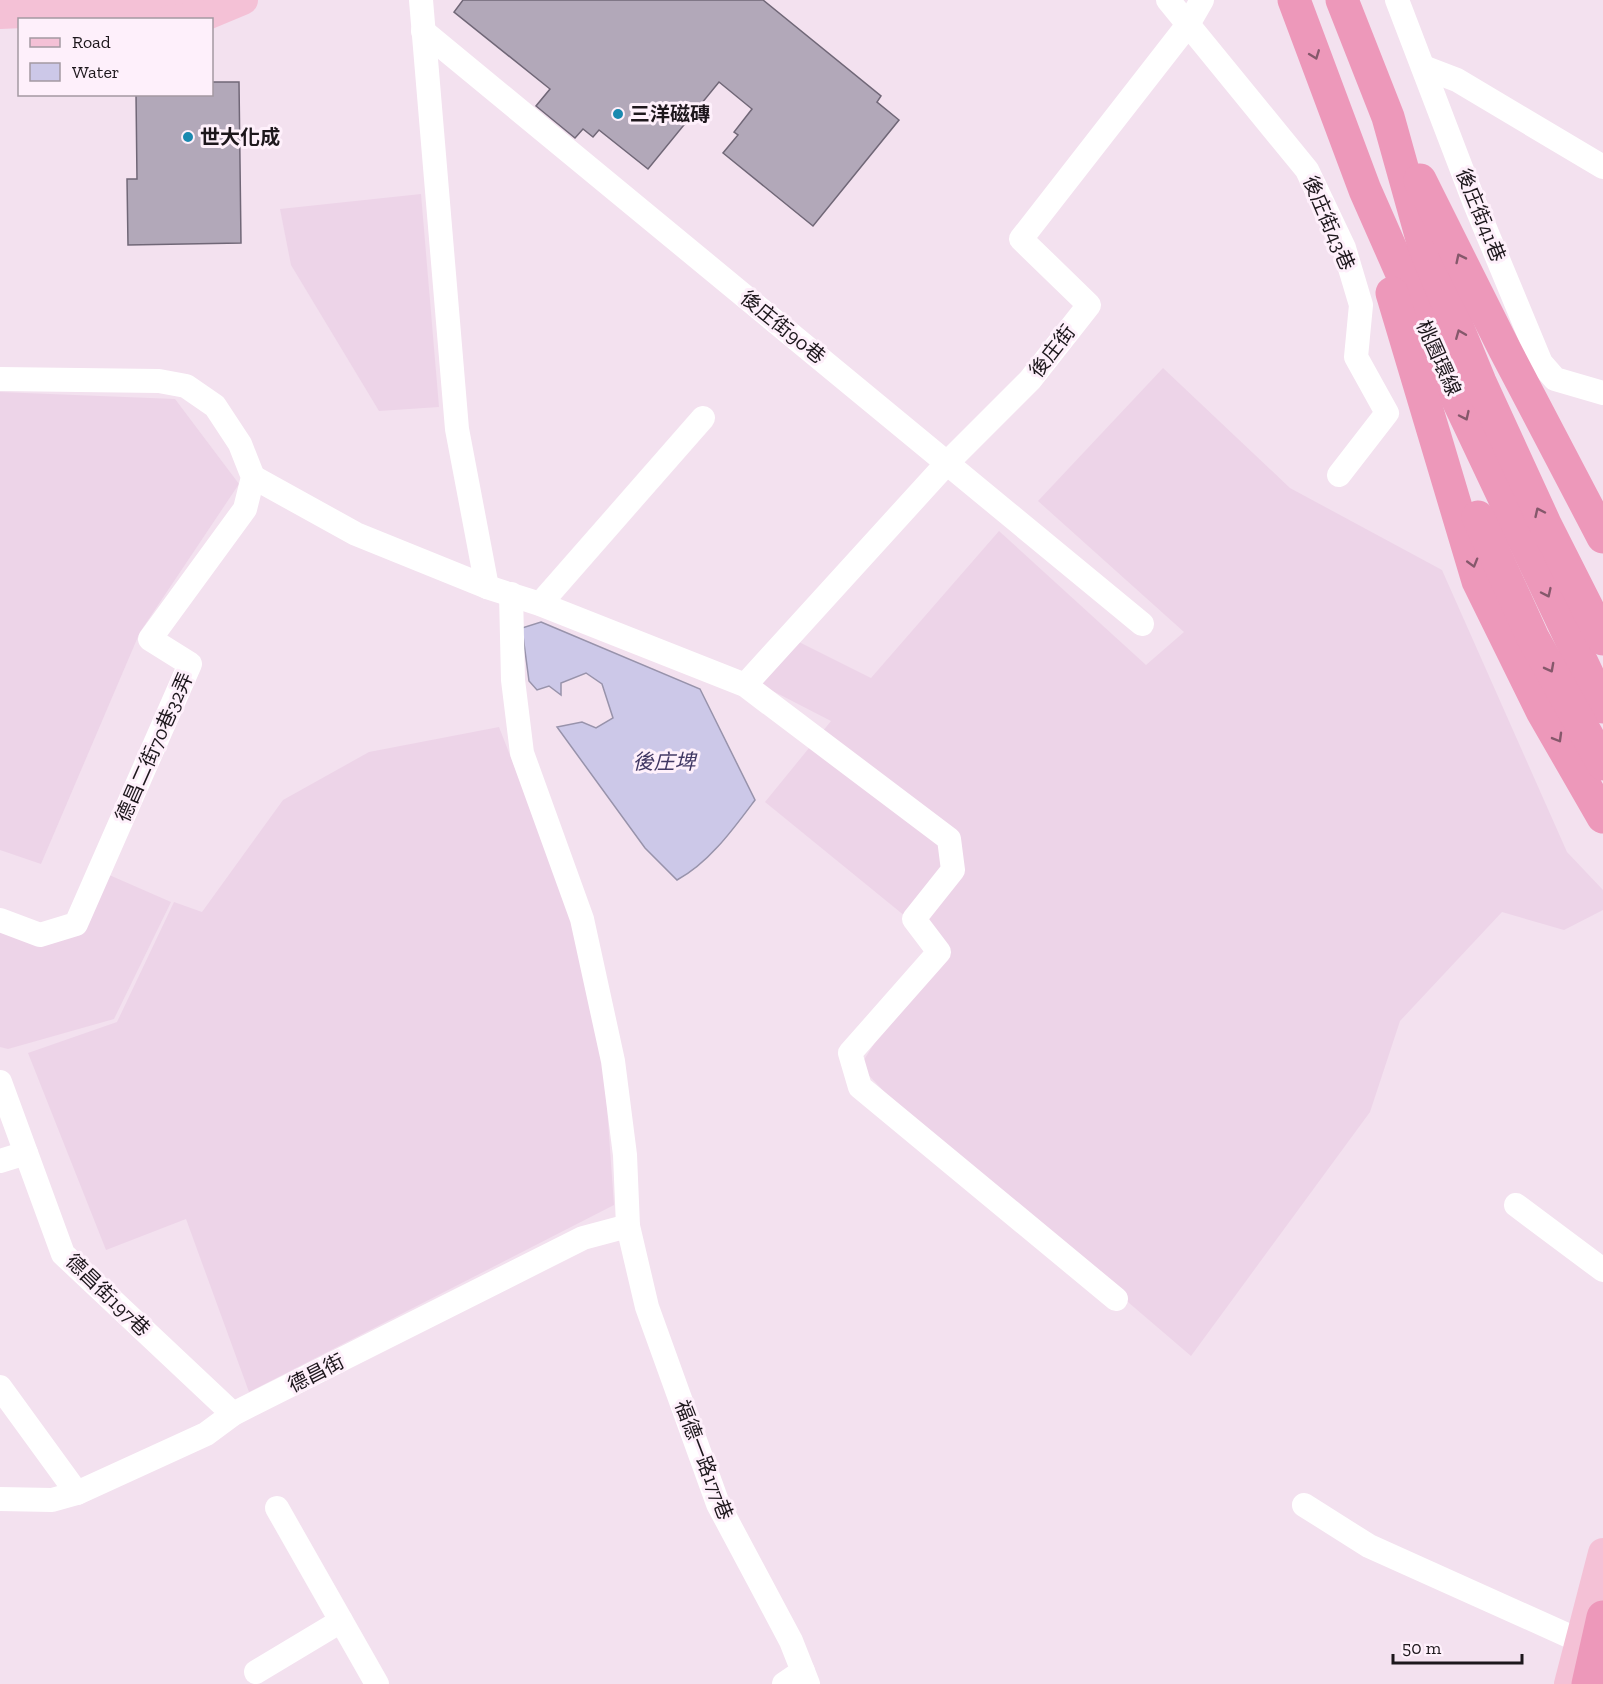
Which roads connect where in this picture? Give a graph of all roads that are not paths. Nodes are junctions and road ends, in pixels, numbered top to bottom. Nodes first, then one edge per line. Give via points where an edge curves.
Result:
1 (191, 0) edge
2 (243, 0) edge
3 (421, 0) edge
4 (1168, 0) edge
5 (1202, 0) edge
6 (1294, 0) edge
7 (1342, 0) edge
8 (1397, 0) edge
9 (0, 14) edge
10 (185, 18) edge
11 (1186, 26) junction
12 (18, 29) edge
13 (0, 30) edge
14 (423, 31) junction
15 (1423, 67) junction
16 (1388, 117) junction
17 (1603, 167) edge
18 (1365, 190) junction
19 (0, 379) edge
20 (1603, 393) edge
21 (1427, 406) junction
22 (703, 418) dead end
23 (1553, 441) junction
24 (948, 462) junction
25 (1339, 474) dead end
26 (253, 477) junction
27 (1603, 516) edge
28 (1603, 537) edge
29 (487, 587) junction
30 (511, 594) junction
31 (540, 604) junction
32 (1142, 624) dead end
33 (1603, 639) edge
34 (745, 685) junction
35 (1603, 707) edge
36 (1603, 764) edge
37 (1603, 817) edge
38 (0, 920) edge
39 (0, 1082) edge
40 (26, 1153) junction
41 (0, 1161) edge
42 (1516, 1204) dead end
43 (628, 1226) junction
44 (1603, 1270) edge
45 (1116, 1299) dead end
46 (0, 1388) edge
47 (233, 1414) junction
48 (76, 1493) junction
49 (0, 1499) edge
50 (1304, 1505) dead end
51 (277, 1508) dead end
52 (1603, 1553) edge
53 (1592, 1620) edge
54 (341, 1621) junction
55 (256, 1672) dead end
56 (798, 1680) edge
57 (377, 1684) edge
58 (1569, 1684) edge
59 (1588, 1684) edge

1 - 9 main road via 135,8
2 - 10 main road via 207,15
3 - 14 street
4 - 11 street
5 - 11 street, 後庄街
6 -> 18 highway, 桃園環線
7 - 16 highway, 桃園環線
8 - 15 street, 後庄街41巷
11 - 24 street, 後庄街 via 1021,239 1089,305 1030,380
11 - 25 street, 後庄街43巷 via 1307,170 1344,248 1361,305 1356,357 1387,413
12 - 13 main road
14 - 24 street, 後庄街90巷
14 - 29 street via 457,429
15 - 17 street via 1457,80
15 - 20 street, 後庄街41巷 via 1541,363 1555,379
23 -> 16 highway
33 -> 16 highway, 桃園環線 via 1546,526 1424,246
18 - 21 highway
18 -> 35 highway, 桃園環線 via 1459,403
19 - 26 street via 159,381 186,386 215,406 240,444
21 -> 36 highway via 1533,638
21 -> 37 highway via 1478,581 1542,711
22 - 31 street
23 - 27 highway
23 - 28 highway
24 - 32 street, 後庄街90巷
24 - 34 street, 後庄街
26 - 29 street via 356,534
26 - 38 street, 德昌二街70巷32弄 via 245,508 150,639 190,664 76,924 40,935
29 - 30 street
30 - 31 street
30 - 43 street, 福德一路177巷 via 513,680 522,753 582,919 613,1061 625,1155
31 - 34 street
34 - 45 street via 949,839 953,870 914,919 939,952 850,1053 860,1087
39 - 40 street, 德昌街197巷
40 - 41 street
40 - 47 street, 德昌街197巷 via 63,1254
42 - 44 street
43 - 47 street, 德昌街 via 584,1238
43 - 56 street, 福德一路177巷 via 647,1307 718,1504 791,1641
46 - 48 street
47 - 48 street, 德昌街 via 206,1434
48 - 49 street, 德昌街 via 52,1500
50 - 53 street via 1369,1546
51 - 54 street
52 - 53 main road
53 - 58 main road
53 - 59 highway
54 - 55 street
54 - 57 street

